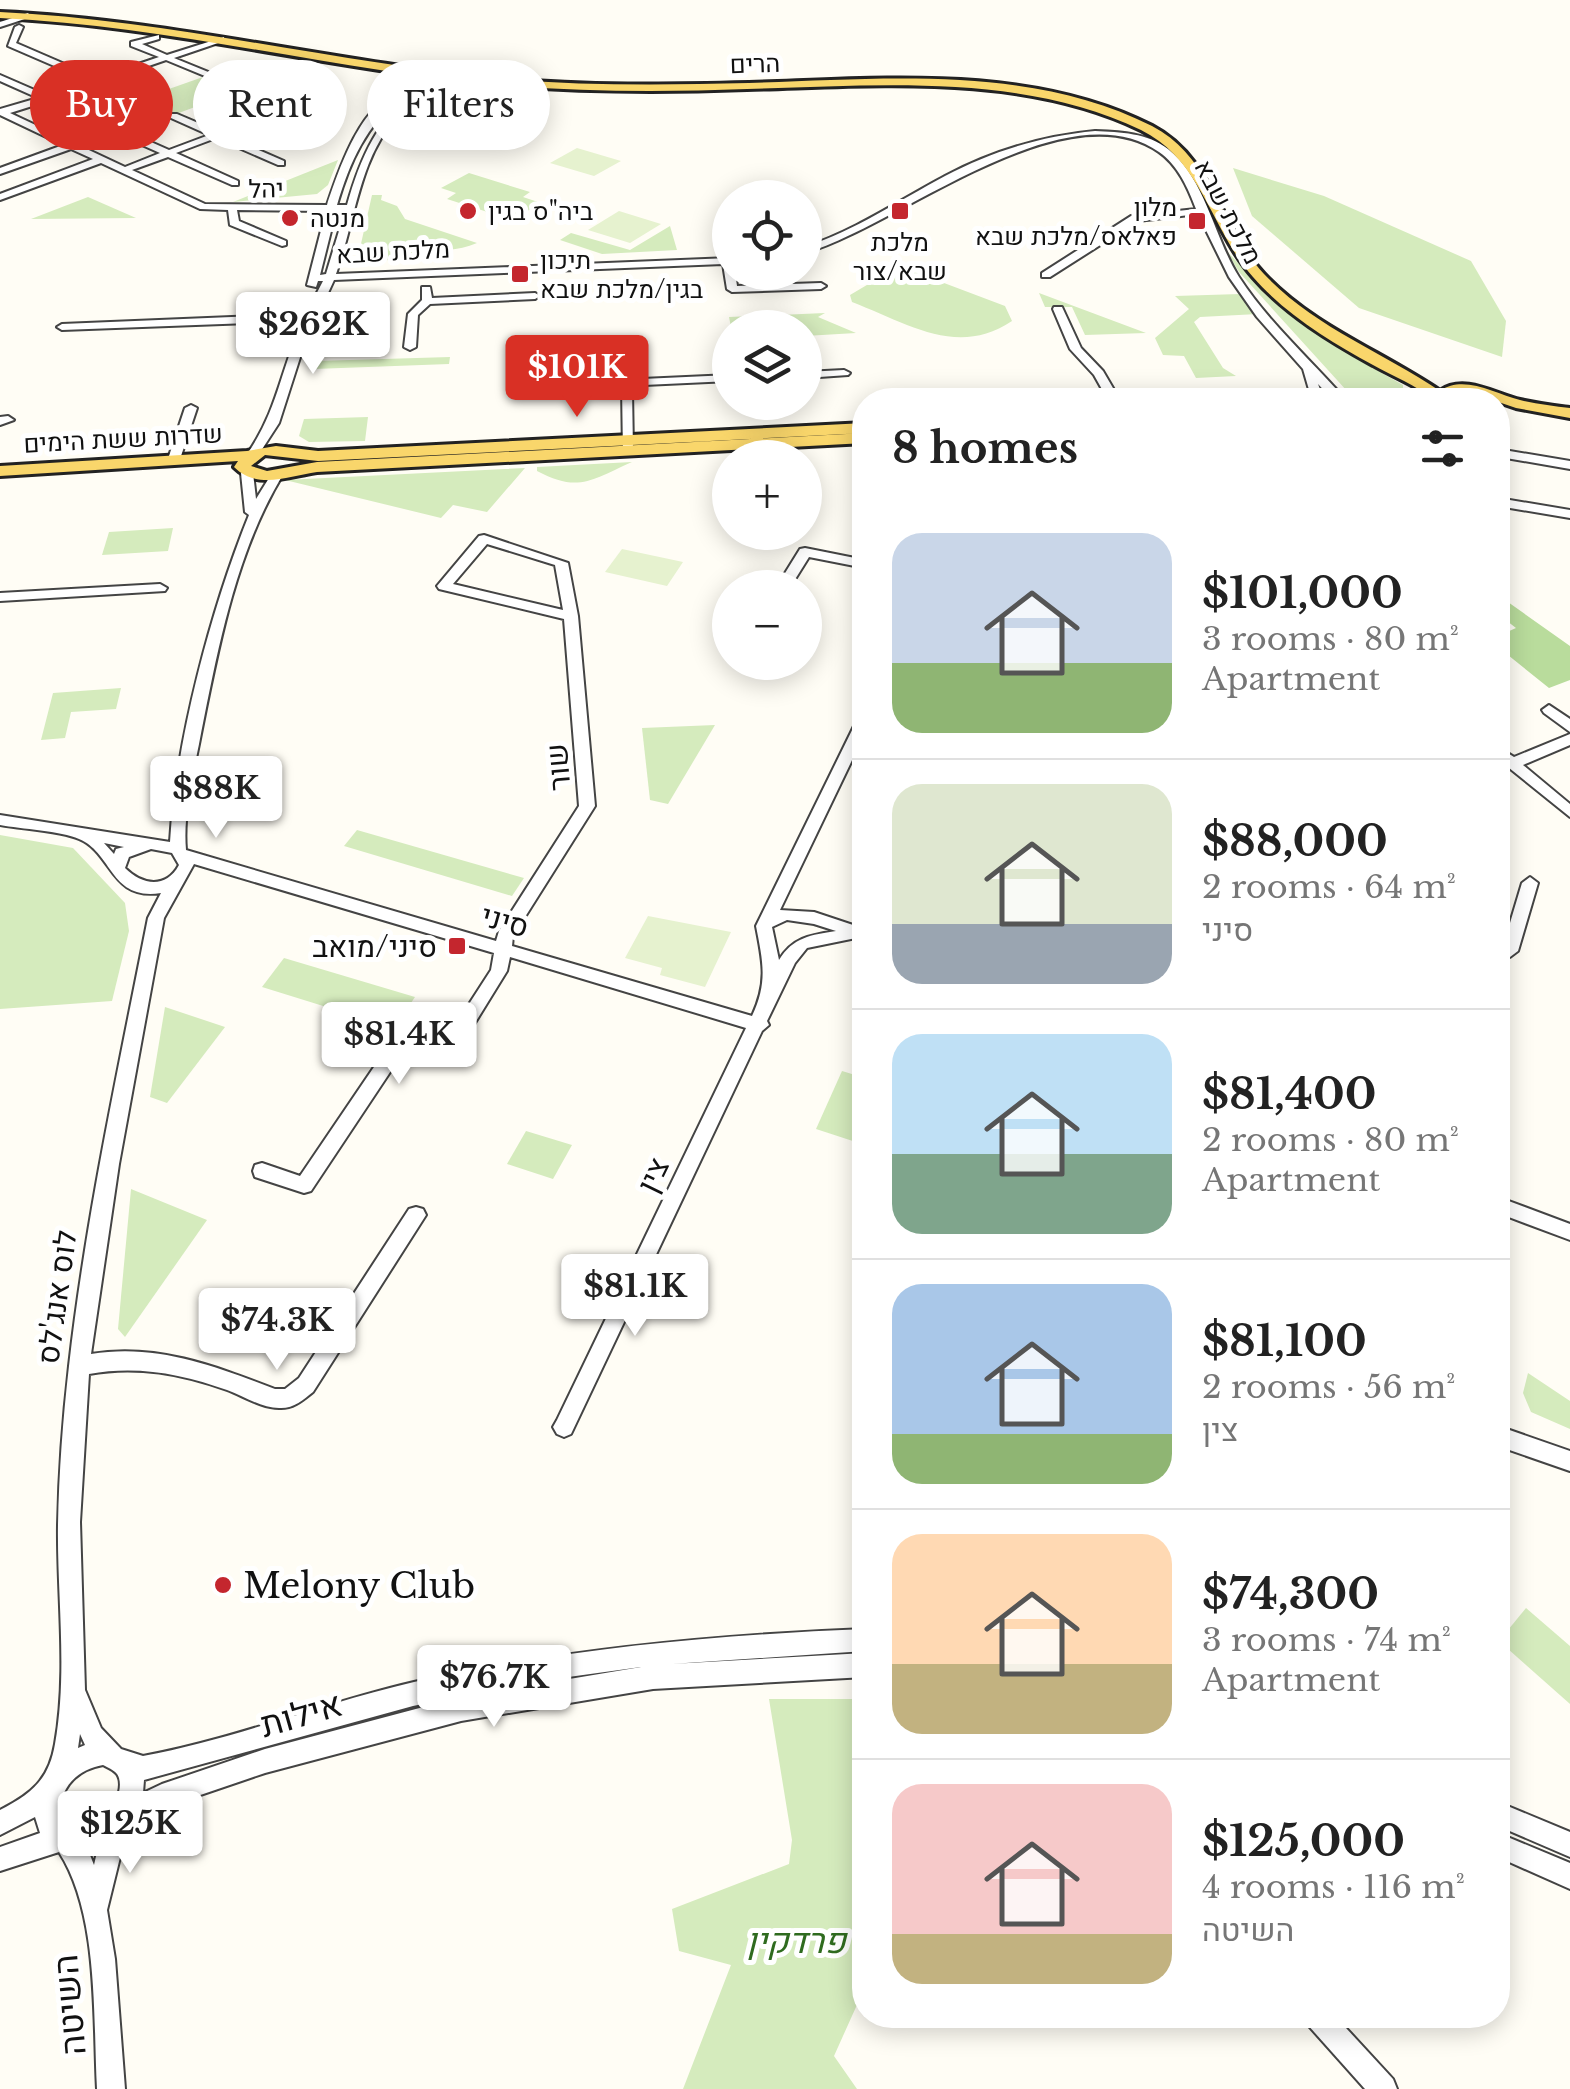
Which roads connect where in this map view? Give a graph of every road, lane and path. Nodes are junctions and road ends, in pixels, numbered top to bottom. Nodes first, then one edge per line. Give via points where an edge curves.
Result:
1 (0, 15) edge
2 (28, 16) junction
3 (0, 25) edge
4 (20, 27) dead end
5 (156, 37) dead end
6 (221, 39) dead end
7 (167, 58) junction
8 (47, 60) edge
9 (161, 60) edge
10 (367, 64) edge
11 (193, 69) edge
12 (0, 78) edge
13 (550, 82) edge
14 (30, 91) edge
15 (30, 105) edge
16 (3, 115) edge
17 (174, 116) dead end
18 (193, 124) edge
19 (30, 127) edge
20 (367, 129) edge
21 (193, 144) edge
22 (58, 150) edge
23 (83, 150) edge
24 (162, 150) edge
25 (251, 150) edge
26 (373, 150) edge
27 (169, 153) junction
28 (102, 159) junction
29 (281, 163) dead end
30 (126, 170) junction
31 (0, 171) edge
32 (235, 182) dead end
33 (340, 185) junction
34 (0, 197) edge
35 (296, 204) junction
36 (332, 205) junction
37 (349, 205) junction
38 (231, 208) junction
39 (1201, 211) junction
40 (282, 243) dead end
41 (822, 244) edge
42 (712, 262) edge
43 (427, 272) junction
44 (331, 274) junction
45 (315, 275) junction
46 (1046, 275) dead end
47 (536, 296) dead end
48 (426, 301) junction
49 (1058, 309) dead end
50 (1300, 310) junction
51 (307, 321) junction
52 (62, 326) dead end
53 (410, 347) dead end
54 (1303, 361) junction
55 (844, 373) dead end
56 (822, 374) edge
57 (1405, 377) junction
58 (712, 379) edge
59 (1107, 388) edge
60 (1315, 388) edge
61 (1329, 388) edge
62 (1414, 388) edge
63 (1422, 388) edge
64 (1460, 388) edge
65 (1510, 400) edge
66 (191, 408) dead end
67 (1570, 413) edge
68 (280, 416) junction
69 (1510, 418) edge
70 (1570, 423) edge
71 (852, 429) edge
72 (852, 438) edge
73 (628, 445) junction
74 (1510, 455) edge
75 (173, 462) junction
76 (282, 463) junction
77 (249, 464) junction
78 (1570, 465) edge
79 (0, 470) edge
80 (0, 482) edge
81 (1510, 504) edge
82 (1570, 514) edge
83 (252, 518) junction
84 (852, 561) edge
85 (794, 570) edge
86 (160, 588) dead end
87 (0, 597) edge
88 (571, 616) junction
89 (1550, 710) dead end
90 (1570, 726) edge
91 (1570, 739) edge
92 (852, 744) edge
93 (1512, 764) joint
94 (1570, 812) edge
95 (178, 814) junction
96 (0, 820) edge
97 (84, 835) junction
98 (146, 844) junction
99 (180, 852) junction
100 (116, 870) junction
101 (234, 871) junction
102 (178, 880) junction
103 (1530, 883) dead end
104 (137, 887) junction
105 (781, 888) junction
106 (798, 915) junction
107 (156, 918) junction
108 (765, 931) junction
109 (852, 931) edge
110 (852, 935) edge
111 (803, 945) junction
112 (504, 950) junction
113 (1510, 951) edge
114 (770, 1003) junction
115 (760, 1025) junction
116 (262, 1171) dead end
117 (1510, 1210) edge
118 (416, 1214) dead end
119 (1570, 1232) edge
120 (80, 1366) junction
121 (564, 1427) dead end
122 (1510, 1440) edge
123 (1570, 1461) edge
124 (852, 1641) edge
125 (852, 1667) edge
126 (73, 1690) junction
127 (117, 1758) junction
128 (55, 1782) junction
129 (1510, 1819) edge
130 (119, 1822) junction
131 (0, 1823) edge
132 (64, 1841) junction
133 (1570, 1845) edge
134 (1510, 1850) edge
135 (0, 1859) edge
136 (1570, 1876) edge
137 (96, 1914) junction
138 (1328, 2028) edge
139 (112, 2089) edge
140 (1383, 2089) edge

1 - 2 main road, הרים
2 - 3 street
2 - 10 main road, הרים via 180,28
4 - 8 street via 10,44
5 - 7 street via 134,44
6 - 7 street
7 - 9 street
7 - 11 street
12 - 14 street
13 - 50 main road, הרים via 634,88 934,82 1066,100 1124,119 1181,150 1244,258
15 - 16 street
16 - 19 street, יהל
17 - 18 street
20 - 33 street
21 - 27 street
22 - 31 street
23 - 28 street, יהל
24 - 27 street
25 - 29 street
26 - 37 street
27 - 30 street
27 - 32 street
28 - 30 street, יהל
28 - 34 street
30 - 38 street, יהל via 206,208
33 - 35 street
33 - 36 street
35 - 36 street, יהל
35 - 38 street, יהל
36 - 37 street, יהל
36 - 38 street, יהל
36 - 45 street
37 - 44 street
38 - 40 street via 234,223
39 - 41 street, מלכת שבא via 1174,159 1144,138 1102,139 966,170
39 - 46 street via 1134,218
39 - 54 street, מלכת שבא via 1228,268
42 - 43 street, מלכת שבא
43 - 44 street, מלכת שבא
43 - 48 street
44 - 45 street, מלכת שבא
44 - 51 street
45 - 51 street
47 - 48 street
48 - 53 street via 413,314
49 - 59 street via 1076,350
50 - 57 main road, הרים
50 - 64 main road, הרים via 1394,363
51 - 52 street
51 - 68 street
54 - 60 street, מלכת שבא
54 - 61 street, מלכת שבא
55 - 56 street
57 - 62 main road
57 - 63 main road, הרים
58 - 73 street via 630,386 624,391
65 - 67 main road
66 - 75 street
68 - 76 street
68 - 77 street
69 - 70 main road
71 - 73 main road
72 - 73 main road
73 - 76 main road
74 - 78 street
75 - 77 main road, שדרות ששת הימים
75 - 79 main road, שדרות ששת הימים
76 - 77 main road
76 - 77 main road
76 - 83 street
77 - 80 main road, שדרות ששת הימים
77 - 83 street
81 - 82 street
83 - 95 street
84 - 85 street via 805,552
86 - 87 street
88 - 88 street, שור via 561,563 484,539 444,586
88 - 112 street, שור via 588,803 506,935
89 - 90 street
91 - 93 street
92 - 105 street
93 - 94 street
95 - 98 street
95 - 99 street
96 - 97 street, סיני
97 - 98 street, סיני
97 - 100 street
98 - 99 street, סיני
98 - 100 street via 122,853
99 - 101 street, סיני
99 - 102 street via 187,865
100 - 104 street
101 - 102 street, סיני
101 - 112 street, סיני
102 - 104 street, סיני
102 - 107 street, לוס אנג'לס
103 - 113 street
104 - 107 street
105 - 106 street
105 - 108 street
106 - 108 street via 780,914
106 - 109 street
106 - 111 street via 811,929
107 - 120 street, לוס אנג'לס
108 - 111 street via 781,949
108 - 114 street, צין
110 - 111 street
111 - 114 street, צין via 788,959
112 - 115 street, סיני
112 - 116 street, שור via 499,971 464,1026 420,1013 304,1185
114 - 115 street, צין
115 - 121 street, צין
117 - 119 street
118 - 120 street via 306,1384 289,1398 155,1358
120 - 126 street, לוס אנג'לס via 69,1522
122 - 123 street
124 - 127 street, אילות via 587,1660 412,1694 164,1764 143,1768
125 - 130 street, אילות via 653,1676 476,1706 266,1760 156,1798
126 - 127 street, לוס אנג'לס via 88,1728
126 - 128 street, לוס אנג'לס
127 - 128 street via 80,1758
127 - 130 street via 132,1784
128 - 131 street via 33,1805
128 - 132 street via 47,1820
129 - 133 street
130 - 132 street via 91,1842
130 - 137 street, השיטה
132 - 135 street
132 - 137 street, השיטה via 84,1866
134 - 136 street
137 - 139 street, השיטה
138 - 140 street

